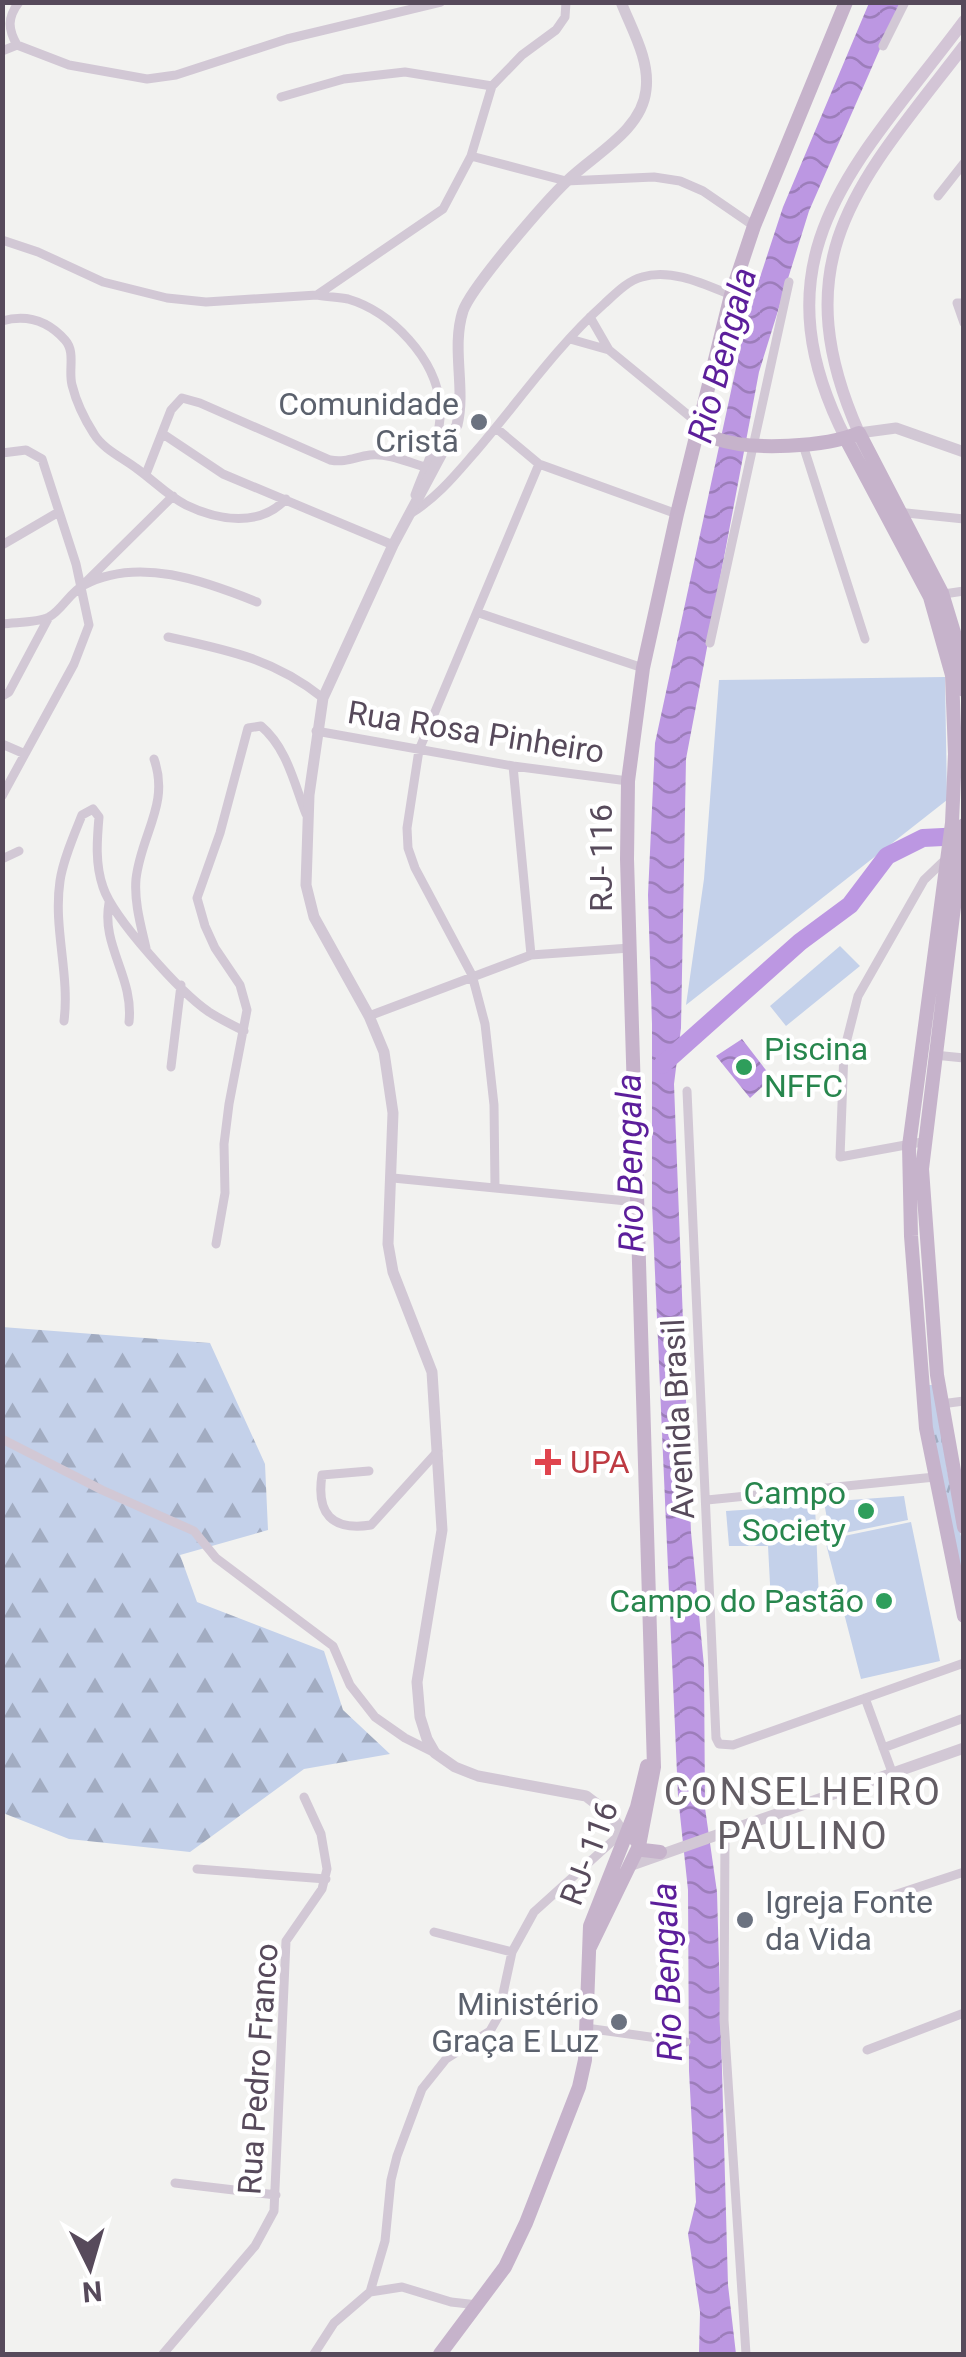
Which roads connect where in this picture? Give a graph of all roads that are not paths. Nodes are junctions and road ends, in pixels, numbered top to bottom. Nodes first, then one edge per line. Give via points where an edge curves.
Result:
1 (20, 2) edge
2 (441, 2) edge
3 (566, 2) edge
4 (621, 2) edge
5 (846, 2) edge
6 (904, 2) edge
7 (964, 21) edge
8 (7, 32) edge
9 (18, 46) junction
10 (883, 46) dead end
11 (964, 46) edge
12 (2, 52) edge
13 (492, 86) junction
14 (281, 97) dead end
15 (470, 156) junction
16 (964, 164) edge
17 (566, 182) junction
18 (938, 196) dead end
19 (754, 226) junction
20 (2, 240) edge
21 (789, 282) dead end
22 (731, 295) junction
23 (317, 296) junction
24 (964, 303) edge
25 (590, 317) junction
26 (2, 321) edge
27 (964, 322) edge
28 (570, 339) junction
29 (609, 350) junction
30 (699, 424) junction
31 (496, 428) junction
32 (163, 434) junction
33 (853, 436) junction
34 (751, 443) junction
35 (803, 444) junction
36 (964, 452) edge
37 (2, 453) edge
38 (539, 464) junction
39 (425, 467) junction
40 (146, 474) junction
41 (172, 496) junction
42 (286, 499) junction
43 (894, 512) junction
44 (57, 513) junction
45 (676, 514) junction
46 (408, 515) junction
47 (964, 519) edge
48 (394, 544) junction
49 (2, 545) edge
50 (83, 586) junction
51 (964, 591) edge
52 (936, 595) junction
53 (257, 602) dead end
54 (479, 613) junction
55 (49, 617) junction
56 (2, 624) edge
57 (168, 637) dead end
58 (865, 639) dead end
59 (710, 644) dead end
60 (643, 668) junction
61 (964, 690) edge
62 (2, 696) edge
63 (323, 698) junction
64 (316, 732) junction
65 (2, 744) edge
66 (419, 750) junction
67 (25, 754) junction
68 (154, 759) dead end
69 (513, 766) junction
70 (628, 781) junction
71 (2, 796) edge
72 (306, 817) junction
73 (956, 832) edge
74 (19, 851) dead end
75 (2, 859) edge
76 (109, 903) junction
77 (949, 943) edge
78 (630, 948) junction
79 (146, 951) junction
80 (531, 955) junction
81 (472, 975) junction
82 (181, 985) junction
83 (369, 1016) junction
84 (64, 1021) dead end
85 (129, 1022) dead end
86 (244, 1031) junction
87 (934, 1055) junction
88 (964, 1058) edge
89 (171, 1067) dead end
90 (687, 1091) dead end
91 (916, 1144) junction
92 (393, 1178) junction
93 (495, 1187) junction
94 (637, 1202) junction
95 (216, 1244) dead end
96 (937, 1375) junction
97 (920, 1376) junction
98 (964, 1401) edge
99 (941, 1404) junction
100 (2, 1439) edge
101 (438, 1451) junction
102 (369, 1471) dead end
103 (934, 1477) junction
104 (706, 1500) junction
105 (964, 1527) edge
106 (964, 1616) edge
107 (964, 1663) edge
108 (865, 1698) junction
109 (964, 1718) edge
110 (883, 1748) junction
111 (964, 1748) edge
112 (435, 1753) junction
113 (892, 1772) junction
114 (304, 1796) dead end
115 (640, 1818) junction
116 (622, 1832) junction
117 (720, 1833) junction
118 (639, 1846) junction
119 (665, 1851) junction
120 (629, 1866) junction
121 (196, 1869) dead end
122 (964, 1872) edge
123 (326, 1879) junction
124 (605, 1887) junction
125 (894, 1895) dead end
126 (434, 1932) dead end
127 (590, 1947) junction
128 (512, 1952) junction
129 (964, 2014) edge
130 (586, 2028) junction
131 (686, 2042) dead end
132 (866, 2050) dead end
133 (174, 2183) dead end
134 (276, 2196) junction
135 (370, 2292) junction
136 (478, 2305) junction
137 (163, 2354) edge
138 (314, 2354) edge
139 (440, 2354) edge
140 (746, 2354) edge

1 - 8 street
2 - 9 street via 147,80 69,65
3 - 13 street via 556,30
4 - 17 street via 644,61 642,111
5 - 19 main road, RJ- 116
6 - 10 street
7 - 33 main road via 839,192 816,244 808,294 811,344 830,402
8 - 9 street
9 - 12 street
11 - 33 main road via 872,169 840,228 826,318
13 - 14 street via 405,72 344,79
13 - 15 street
15 - 17 street
15 - 23 street via 443,209
16 - 18 street
17 - 19 street via 680,181
17 - 46 street via 463,310 457,425
19 - 22 main road, RJ- 116
20 - 23 street via 102,282 167,298
21 - 34 street
22 - 25 street via 690,279 641,277
22 - 30 main road, RJ- 116
23 - 39 street via 348,300 385,317 415,346 440,405
24 - 27 street via 958,304
25 - 28 street
25 - 29 street
26 - 40 street via 28,317 64,339 72,386 93,433
28 - 29 street
28 - 31 street
29 - 30 street
30 - 34 main road via 714,438
30 - 45 main road, RJ- 116
31 - 38 street
31 - 46 street via 439,493
32 - 39 street via 174,404 188,398 330,460 372,455
32 - 40 street
32 - 42 street via 213,470
33 - 35 main road
33 - 36 street via 896,428
33 - 43 main road
34 - 35 main road
34 - 59 street
35 - 58 street
37 - 44 street via 26,450 42,459
38 - 45 street
38 - 54 street
39 - 46 street
40 - 41 street
41 - 42 street via 240,518 268,516
41 - 50 street
42 - 48 street
43 - 47 street
43 - 52 main road
44 - 49 street
44 - 50 street
45 - 60 main road, RJ- 116
46 - 48 street
48 - 63 street
50 - 53 street via 138,573 171,574
50 - 55 street
50 - 67 street via 89,625
51 - 52 street
52 - 61 main road via 956,639
52 - 73 main road via 952,674
54 - 60 street
54 - 66 street
55 - 56 street
55 - 62 street
57 - 63 street via 250,656
60 - 70 main road, RJ- 116
63 - 64 street
64 - 66 street, Rua Rosa Pinheiro
64 - 72 street
65 - 67 street
66 - 69 street, Rua Rosa Pinheiro
66 - 81 street via 408,848
67 - 71 street
68 - 79 street via 160,798 136,881
69 - 70 street, Rua Rosa Pinheiro
69 - 80 street
70 - 78 main road, RJ- 116
72 - 83 street via 306,885 314,917
72 - 86 street via 273,736 261,726 248,728 197,898 215,948 245,998
73 - 77 main road
73 - 91 street via 858,996 844,1051 840,1157
74 - 75 street
76 - 79 street
76 - 84 street via 99,874 98,814 90,809 60,880
76 - 85 street via 106,926 128,984
77 - 87 main road
77 - 91 main road
78 - 80 street
78 - 94 main road, RJ- 116
79 - 82 street
80 - 81 street
81 - 83 street
81 - 93 street via 492,1063
82 - 86 street via 210,1013
82 - 89 street
83 - 92 street via 391,1083
86 - 95 street via 228,1104
87 - 88 street
87 - 91 main road
90 - 104 street, Avenida Brasil
91 - 96 main road
91 - 97 main road via 910,1236
92 - 93 street
92 - 101 street via 388,1244 432,1372
93 - 94 street
94 - 115 main road, RJ- 116 via 651,1745
96 - 97 main road
96 - 99 main road
97 - 103 main road
98 - 99 street
99 - 105 main road
100 - 112 street via 194,1530 216,1558 333,1646 350,1686 375,1717
101 - 102 street via 371,1524 334,1522 324,1510 322,1475
101 - 112 street via 442,1530 418,1682 420,1717
103 - 104 street
103 - 106 main road
104 - 108 street, Avenida Brasil via 719,1744 733,1745
107 - 108 street
108 - 110 street
109 - 110 street
110 - 113 street
111 - 113 street
112 - 116 street via 478,1776 586,1796
113 - 117 street
114 - 123 street via 321,1834
115 - 116 main road, RJ- 116
115 - 118 main road via 632,1830
115 - 119 main road
116 - 124 main road, RJ- 116
116 - 128 street via 534,1912
117 - 119 street
117 - 140 street via 725,2054
118 - 119 main road
118 - 120 main road, RJ- 116
119 - 120 street
120 - 124 main road
120 - 127 main road, RJ- 116
121 - 123 street
122 - 125 street
123 - 134 street, Rua Pedro Franco via 286,1941
124 - 127 main road, RJ- 116 via 590,1926
126 - 128 street
127 - 130 main road
128 - 135 street via 490,2031 446,2060 422,2088 397,2156
129 - 132 street
130 - 131 street
130 - 136 main road via 579,2087 526,2223
133 - 134 street
134 - 137 street, Rua Pedro Franco via 255,2246
135 - 136 street via 402,2287
135 - 138 street via 334,2323
136 - 139 main road

